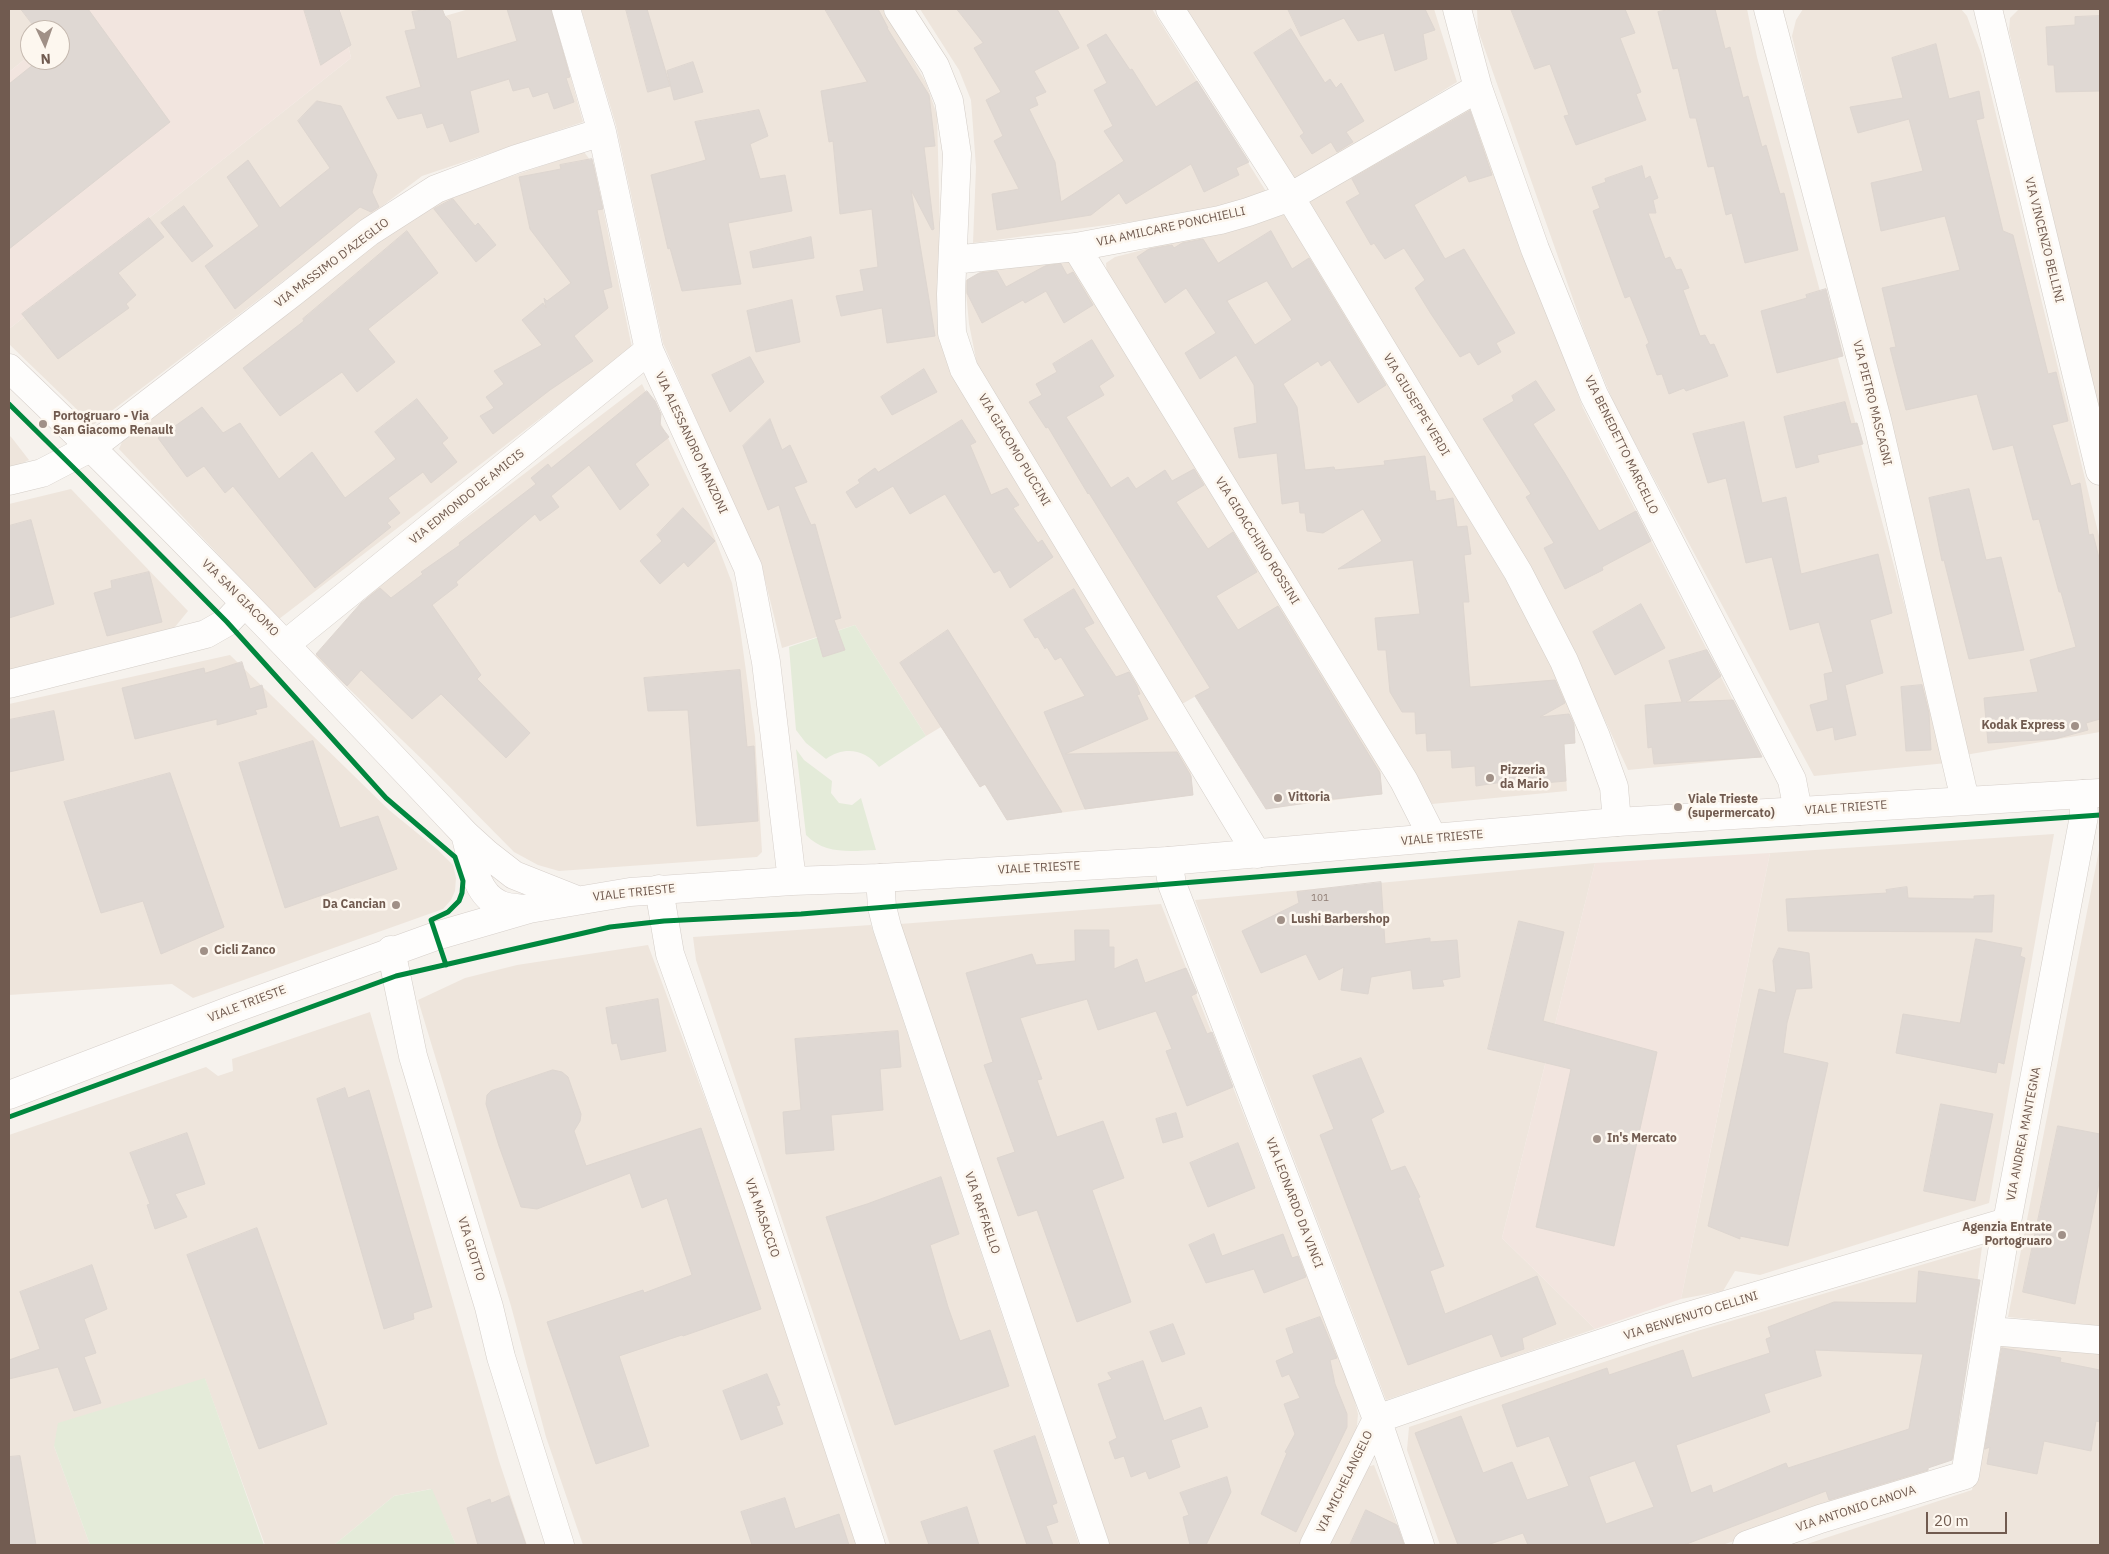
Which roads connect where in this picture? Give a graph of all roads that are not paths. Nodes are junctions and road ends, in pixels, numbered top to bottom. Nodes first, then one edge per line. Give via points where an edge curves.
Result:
1 (566, 9) edge
2 (898, 9) edge
3 (1170, 9) edge
4 (1457, 9) edge
5 (1768, 9) edge
6 (1988, 9) edge
7 (1478, 88) junction
8 (602, 132) junction
9 (1290, 197) junction
10 (1076, 246) junction
11 (953, 260) junction
12 (649, 350) junction
13 (9, 368) edge
14 (92, 447) junction
15 (2100, 471) edge
16 (9, 481) edge
17 (244, 604) junction
18 (286, 644) junction
19 (9, 684) edge
20 (2092, 793) edge
21 (1965, 800) junction
22 (1798, 811) junction
23 (1617, 822) junction
24 (465, 834) junction
25 (1433, 838) junction
26 (1257, 854) junction
27 (1168, 861) junction
28 (514, 875) junction
29 (880, 878) junction
30 (792, 881) junction
31 (478, 884) junction
32 (659, 889) junction
33 (576, 900) junction
34 (529, 909) junction
35 (436, 936) junction
36 (392, 950) junction
37 (9, 1095) edge
38 (2007, 1222) junction
39 (1990, 1331) junction
40 (2100, 1340) edge
41 (1377, 1419) junction
42 (1965, 1475) joint
43 (560, 1545) edge
44 (871, 1545) edge
45 (1095, 1545) edge
46 (1314, 1545) edge
47 (1420, 1545) edge
48 (1747, 1545) edge

1 - 8 street, VIA ALESSANDRO MANZONI
2 - 11 street, VIA GIACOMO PUCCINI via 935,66 949,101 957,154
3 - 9 street, VIA GIUSEPPE VERDI
4 - 7 street, VIA BENEDETTO MARCELLO
5 - 21 street, VIA PIETRO MASCAGNI via 1877,420
6 - 15 street, VIA VINCENZO BELLINI
7 - 9 street, VIA AMILCARE PONCHIELLI
7 - 22 street, VIA BENEDETTO MARCELLO via 1535,248 1594,395 1792,780
8 - 12 street, VIA ALESSANDRO MANZONI
8 - 14 street, VIA MASSIMO D'AZEGLIO via 436,189 368,232
9 - 10 street, VIA AMILCARE PONCHIELLI via 1220,220
9 - 23 street, VIA GIUSEPPE VERDI via 1518,572 1564,661 1596,737 1614,787
10 - 11 street, VIA AMILCARE PONCHIELLI
10 - 25 street, VIA GIOACCHINO ROSSINI via 1404,781
11 - 26 street, VIA GIACOMO PUCCINI via 952,333 964,369
12 - 18 street, VIA EDMONDO DE AMICIS
12 - 30 street, VIA ALESSANDRO MANZONI via 748,568 766,662
13 - 14 street, VIA SAN GIACOMO
14 - 16 street, VIA MASSIMO D'AZEGLIO via 42,473
14 - 17 street, VIA SAN GIACOMO
17 - 18 street, VIA SAN GIACOMO
17 - 19 street via 227,622 206,634
18 - 24 street, VIA SAN GIACOMO
20 - 21 street, VIALE TRIESTE
20 - 38 street, VIA ANDREA MANTEGNA via 2084,816
21 - 22 street, VIALE TRIESTE
22 - 23 street, VIALE TRIESTE
23 - 25 street, VIALE TRIESTE
24 - 28 street, VIA SAN GIACOMO
24 - 31 street, VIA SAN GIACOMO
25 - 26 street, VIALE TRIESTE
26 - 27 street, VIALE TRIESTE
27 - 29 street, VIALE TRIESTE
27 - 41 street, VIA LEONARDO DA VINCI via 1172,884
28 - 33 street, VIA SAN GIACOMO
28 - 34 street, VIA SAN GIACOMO via 524,890
29 - 30 street, VIALE TRIESTE
29 - 45 street, VIA RAFFAELLO via 887,927
30 - 32 street, VIALE TRIESTE
31 - 34 street, VIA SAN GIACOMO via 490,899 500,905
31 - 35 street via 471,902
32 - 33 street, VIALE TRIESTE
32 - 44 street, VIA MASACCIO via 670,954 758,1203
33 - 34 street, VIALE TRIESTE
34 - 35 street, VIALE TRIESTE
35 - 36 street, VIALE TRIESTE
36 - 37 street, VIALE TRIESTE
36 - 43 street, VIA GIOTTO via 413,1056
38 - 39 street, VIA ANDREA MANTEGNA
38 - 41 street, VIA BENVENUTO CELLINI via 1648,1328
39 - 40 street
39 - 42 street, VIA ANDREA MANTEGNA
41 - 46 street, VIA MICHELANGELO
41 - 47 street, VIA LEONARDO DA VINCI
42 - 48 street, VIA ANTONIO CANOVA

